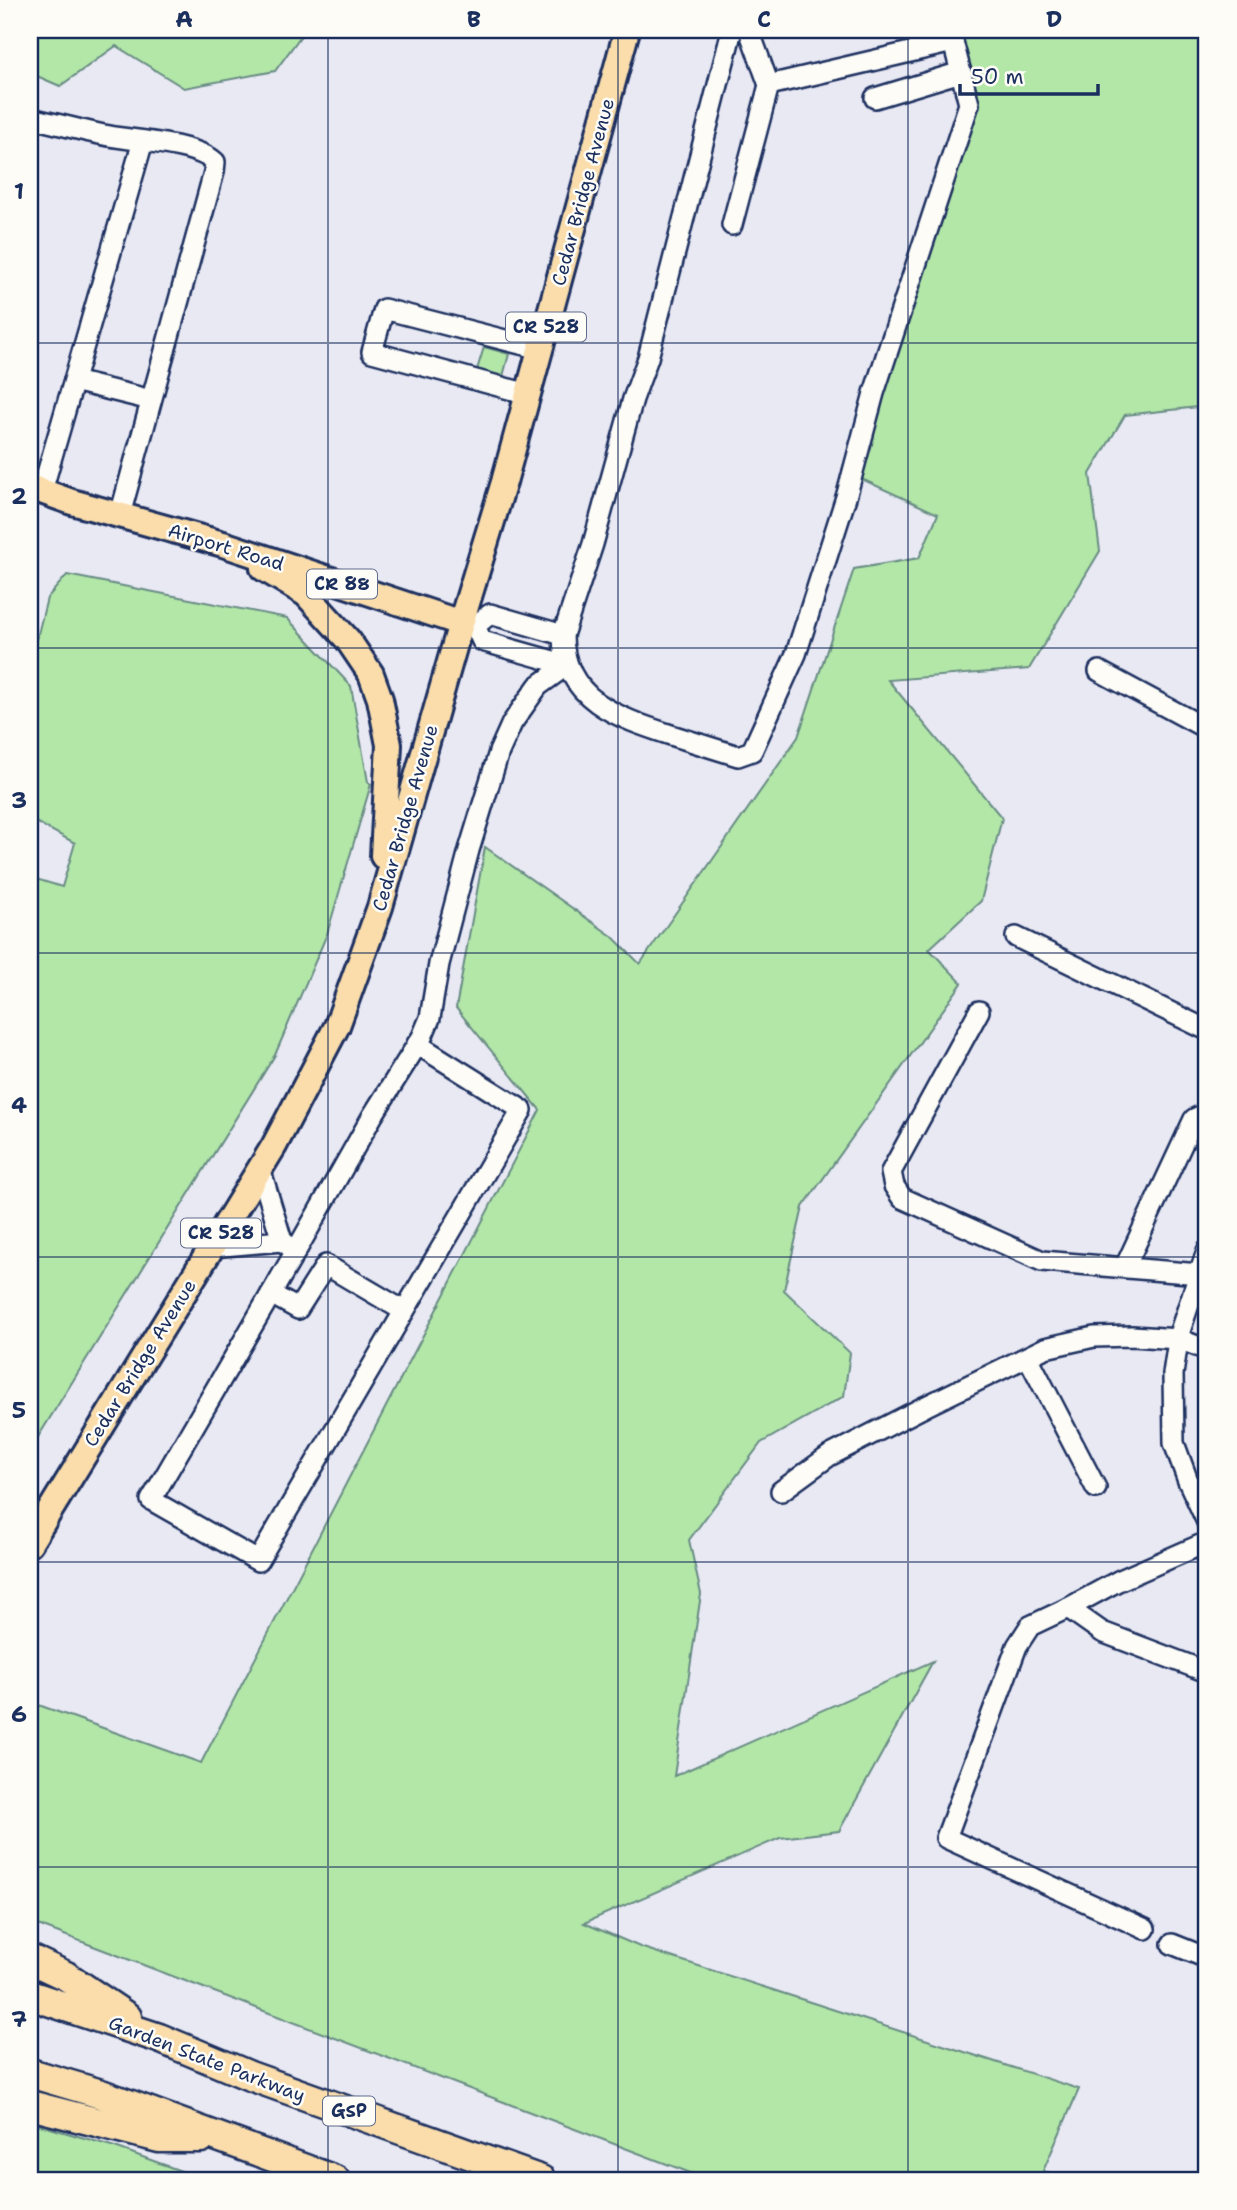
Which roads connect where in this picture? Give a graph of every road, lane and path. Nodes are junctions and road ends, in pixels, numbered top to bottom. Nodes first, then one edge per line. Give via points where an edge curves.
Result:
1 (627, 30) edge
2 (732, 30) edge
3 (749, 30) edge
4 (952, 36) edge
5 (961, 72) junction
6 (769, 85) junction
7 (875, 98) dead end
8 (30, 118) edge
9 (143, 142) junction
10 (732, 225) dead end
11 (540, 349) junction
12 (74, 381) junction
13 (528, 394) junction
14 (151, 400) junction
15 (36, 489) edge
16 (120, 516) junction
17 (223, 544) junction
18 (468, 625) junction
19 (563, 635) junction
20 (567, 665) junction
21 (1099, 671) dead end
22 (1207, 729) edge
23 (380, 907) junction
24 (1016, 937) dead end
25 (979, 1011) dead end
26 (1207, 1030) edge
27 (417, 1044) junction
28 (1207, 1114) edge
29 (260, 1168) junction
30 (289, 1246) junction
31 (212, 1247) junction
32 (1207, 1251) edge
33 (1125, 1268) junction
34 (1200, 1273) junction
35 (271, 1294) junction
36 (404, 1311) junction
37 (1179, 1339) junction
38 (1207, 1349) edge
39 (1028, 1357) junction
40 (1096, 1488) dead end
41 (781, 1492) dead end
42 (1207, 1522) edge
43 (30, 1542) edge
44 (1207, 1542) edge
45 (1068, 1608) junction
46 (1207, 1672) edge
47 (1145, 1929) dead end
48 (1172, 1944) dead end
49 (1207, 1958) edge
50 (30, 1959) edge
51 (30, 1995) edge
52 (159, 2038) junction
53 (30, 2073) edge
54 (30, 2105) edge
55 (221, 2137) junction
56 (335, 2180) edge
57 (541, 2180) edge

1 - 11 main road, Cedar Bridge Avenue / CR 528
2 - 19 street via 648,358
3 - 6 street
4 - 5 street
4 - 6 street
5 - 7 street
5 - 20 street via 969,104 874,393 848,494 796,654 752,751 738,756 611,713 592,699
6 - 10 street
8 - 9 street
9 - 12 street
9 - 14 street via 176,147 215,162
11 - 13 main road, Cedar Bridge Avenue / CR 528
11 - 13 street via 384,309 372,352
12 - 14 street
12 - 15 street
13 - 18 main road, Cedar Bridge Avenue / CR 528
14 - 16 street
15 - 16 main road, Airport Road / CR 88
16 - 17 main road, Airport Road / CR 88
17 - 18 main road, Airport Road / CR 88
17 - 23 main road via 306,594 348,639 371,674 389,745
18 - 19 street via 490,614
18 - 20 street via 482,641
18 - 23 main road, Cedar Bridge Avenue / CR 528
19 - 20 street
20 - 27 street via 538,686 512,723 499,752 439,964 430,1018
21 - 22 street
23 - 29 main road, Cedar Bridge Avenue / CR 528 via 337,1026
24 - 26 street
25 - 33 street via 891,1172 894,1186 902,1198 1042,1261
27 - 30 street
27 - 36 street via 522,1110
28 - 33 street via 1194,1119
29 - 30 street
29 - 31 main road, Cedar Bridge Avenue / CR 528
30 - 31 street
30 - 35 street
31 - 43 main road, Cedar Bridge Avenue / CR 528
32 - 34 street
33 - 34 street
34 - 37 street
35 - 36 street via 298,1309 326,1265
35 - 36 street via 151,1500 258,1561
37 - 38 street
37 - 39 street via 1094,1337 1045,1348
37 - 42 street via 1173,1374 1174,1443
39 - 40 street
39 - 41 street via 829,1456
44 - 45 street
45 - 46 street via 1102,1632
45 - 47 street via 1030,1626 1017,1646 946,1838
48 - 49 street
50 - 52 highway via 66,1976
51 - 52 highway, Garden State Parkway / GSP
52 - 57 highway, Garden State Parkway / GSP via 250,2076
53 - 55 highway
54 - 55 highway via 159,2138
55 - 56 highway

